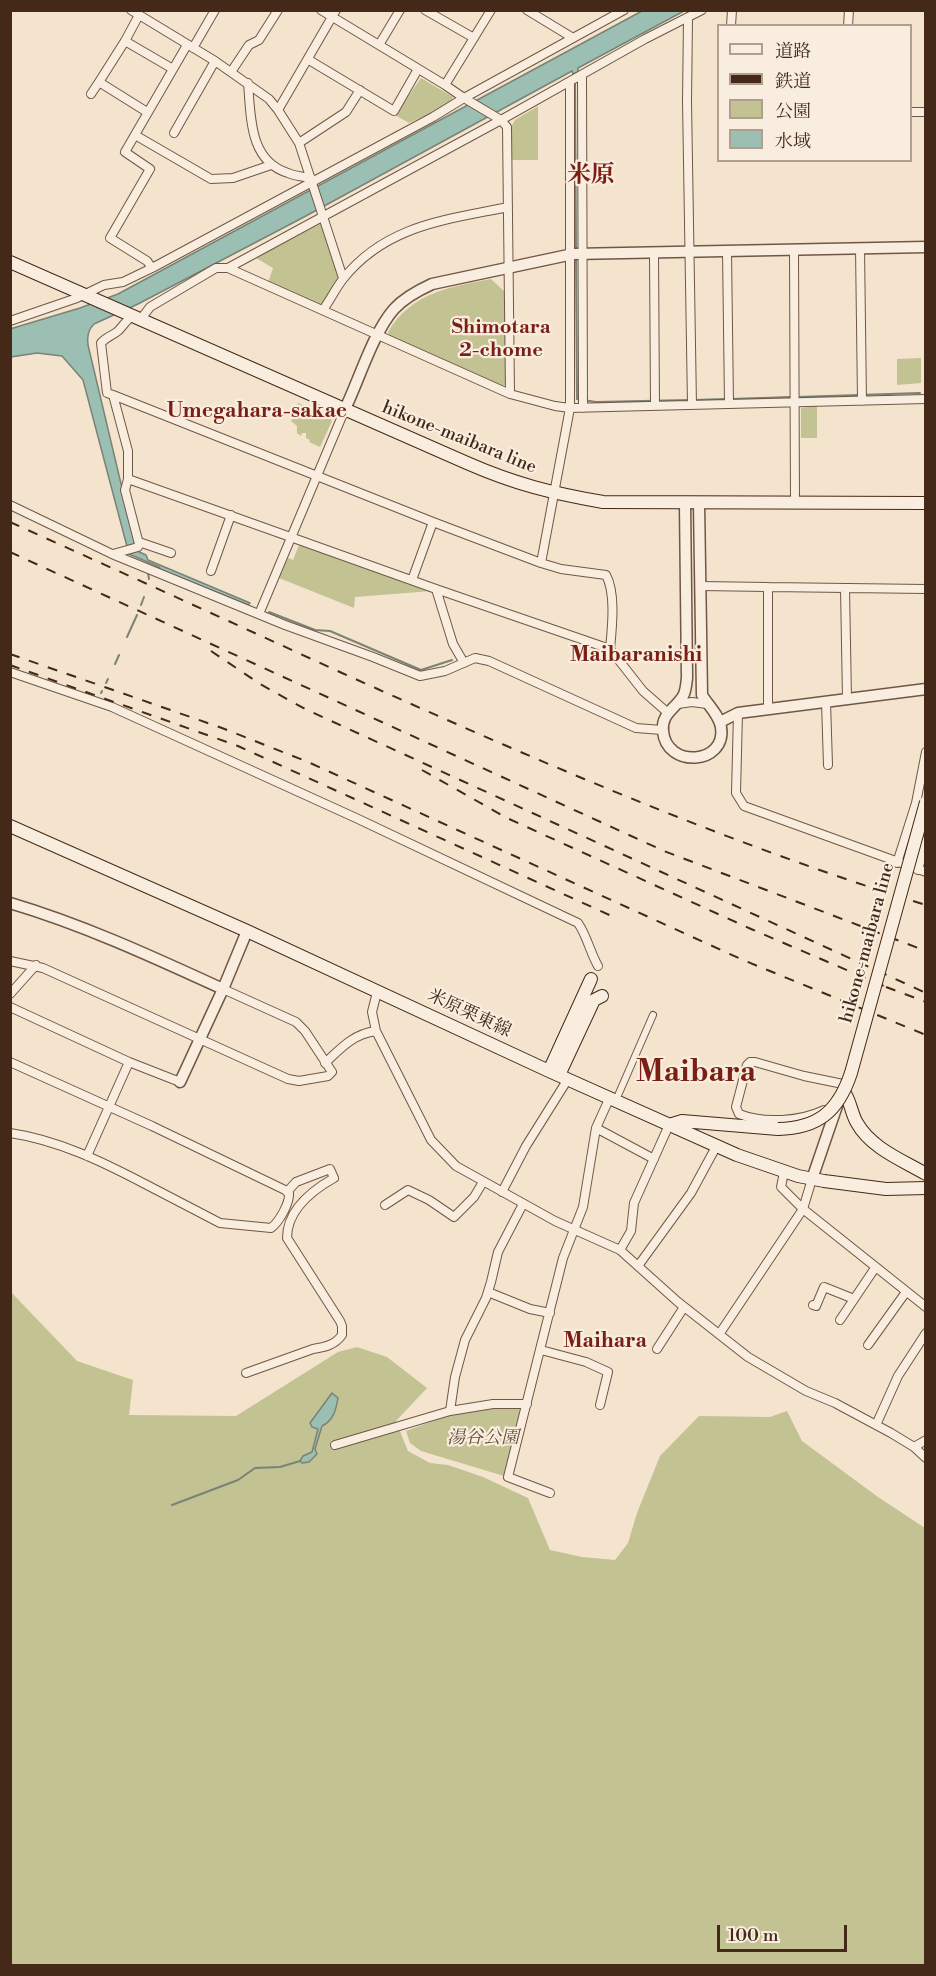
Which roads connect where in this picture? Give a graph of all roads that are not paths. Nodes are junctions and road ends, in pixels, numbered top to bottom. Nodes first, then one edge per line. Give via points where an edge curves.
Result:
1 (215, 10) edge
2 (278, 10) edge
3 (321, 10) edge
4 (400, 10) edge
5 (425, 10) edge
6 (491, 10) edge
7 (624, 10) edge
8 (702, 10) edge
9 (528, 11) edge
10 (139, 13) edge
11 (334, 14) edge
12 (688, 19) junction
13 (474, 38) junction
14 (573, 38) junction
15 (124, 41) junction
16 (379, 45) junction
17 (190, 46) junction
18 (309, 60) junction
19 (215, 61) junction
20 (173, 69) junction
21 (418, 69) junction
22 (231, 72) junction
23 (576, 79) junction
24 (99, 82) junction
25 (248, 84) junction
26 (445, 85) junction
27 (360, 90) junction
28 (91, 94) dead end
29 (466, 100) junction
30 (278, 110) junction
31 (147, 112) junction
32 (498, 118) junction
33 (174, 133) dead end
34 (135, 135) junction
35 (299, 143) junction
36 (271, 165) junction
37 (312, 181) junction
38 (508, 207) junction
39 (323, 214) junction
40 (860, 248) junction
41 (926, 248) edge
42 (794, 250) junction
43 (727, 251) junction
44 (690, 252) junction
45 (654, 253) junction
46 (576, 254) junction
47 (10, 262) edge
48 (152, 268) junction
49 (228, 268) junction
50 (509, 268) junction
51 (344, 278) junction
52 (88, 295) junction
53 (323, 310) junction
54 (135, 316) junction
55 (10, 321) edge
56 (378, 334) junction
57 (510, 394) junction
58 (113, 395) junction
59 (862, 397) junction
60 (794, 398) junction
61 (926, 399) edge
62 (729, 400) junction
63 (692, 401) junction
64 (654, 402) junction
65 (570, 408) junction
66 (583, 408) junction
67 (345, 409) junction
68 (317, 475) junction
69 (128, 479) junction
70 (555, 494) junction
71 (685, 503) junction
72 (699, 503) junction
73 (926, 503) edge
74 (795, 504) junction
75 (10, 506) edge
76 (231, 515) junction
77 (433, 522) junction
78 (291, 537) junction
79 (138, 545) junction
80 (171, 553) dead end
81 (112, 554) junction
82 (541, 563) junction
83 (211, 571) dead end
84 (412, 580) junction
85 (700, 586) junction
86 (768, 587) junction
87 (845, 588) junction
88 (436, 589) junction
89 (926, 589) edge
90 (259, 614) junction
91 (610, 649) junction
92 (464, 663) junction
93 (10, 672) edge
94 (926, 689) edge
95 (847, 699) junction
96 (826, 702) junction
97 (678, 704) junction
98 (707, 704) junction
99 (768, 710) junction
100 (668, 713) junction
101 (738, 713) junction
102 (720, 722) junction
103 (662, 730) junction
104 (926, 752) edge
105 (828, 765) dead end
106 (926, 802) edge
107 (10, 826) edge
108 (926, 840) edge
109 (897, 863) junction
110 (922, 871) edge
111 (10, 903) edge
112 (247, 931) junction
113 (10, 961) edge
114 (36, 965) junction
115 (598, 966) dead end
116 (591, 979) dead end
117 (223, 989) junction
118 (377, 992) junction
119 (10, 994) edge
120 (602, 996) dead end
121 (10, 1007) edge
122 (653, 1015) dead end
123 (376, 1031) junction
124 (858, 1036) dead end
125 (199, 1039) junction
126 (10, 1062) edge
127 (129, 1062) junction
128 (326, 1064) junction
129 (559, 1075) junction
130 (180, 1082) joint
131 (842, 1093) junction
132 (613, 1099) junction
133 (109, 1107) junction
134 (669, 1125) junction
135 (596, 1128) junction
136 (10, 1133) edge
137 (717, 1145) junction
138 (87, 1156) junction
139 (654, 1159) junction
140 (784, 1172) junction
141 (926, 1174) edge
142 (812, 1179) junction
143 (483, 1182) junction
144 (926, 1188) edge
145 (287, 1192) junction
146 (502, 1192) junction
147 (523, 1204) junction
148 (385, 1205) dead end
149 (803, 1209) junction
150 (574, 1228) junction
151 (620, 1250) junction
152 (638, 1266) junction
153 (875, 1268) junction
154 (488, 1292) junction
155 (906, 1292) junction
156 (854, 1299) junction
157 (813, 1305) dead end
158 (684, 1307) junction
159 (926, 1307) edge
160 (550, 1313) junction
161 (840, 1320) dead end
162 (926, 1333) edge
163 (720, 1334) junction
164 (868, 1346) dead end
165 (657, 1349) dead end
166 (541, 1350) junction
167 (246, 1373) dead end
168 (527, 1404) junction
169 (600, 1405) dead end
170 (450, 1411) junction
171 (876, 1425) junction
172 (926, 1440) edge
173 (335, 1445) dead end
174 (914, 1447) junction
175 (926, 1458) edge
176 (550, 1493) dead end

1 - 17 street
2 - 22 street
3 - 11 street
4 - 16 street
5 - 13 street
6 - 13 street
7 - 14 street
8 - 12 street
9 - 14 street
10 - 15 street
10 - 17 street
11 - 16 street
11 - 18 street
12 - 23 street
12 - 44 street
13 - 26 street
14 - 29 street
15 - 20 street
15 - 24 street
16 - 21 street
17 - 19 street
17 - 20 street
18 - 27 street
18 - 30 street
19 - 22 street
19 - 33 street
20 - 31 street
21 - 26 street
21 - 27 street via 394,111
22 - 25 street
23 - 32 street
23 - 46 street
23 - 46 street
24 - 28 street
24 - 31 street
25 - 30 street
25 - 36 street via 256,143
26 - 29 street
27 - 35 street via 346,112
29 - 32 street
29 - 37 street
30 - 35 street
31 - 34 street
32 - 38 street via 507,127
32 - 39 street
34 - 36 street via 211,179 233,178
34 - 48 street via 125,152 150,169 110,238
35 - 37 street
36 - 37 street
37 - 39 street
37 - 48 street
38 - 50 street
38 - 51 street via 406,231 371,252
39 - 49 street
39 - 51 street
40 - 41 street
40 - 42 street
40 - 59 street
42 - 43 street
42 - 60 street
43 - 44 street
43 - 62 street
44 - 45 street
44 - 63 street
45 - 46 street
45 - 64 street
46 - 50 street
46 - 65 street
46 - 66 street
47 - 52 main road, hikone-maibara line
48 - 52 street
49 - 53 street
49 - 54 street via 216,268
50 - 56 street via 432,284 415,292 394,309
50 - 57 street
51 - 53 street
52 - 54 main road, hikone-maibara line
52 - 55 street
53 - 56 street
54 - 58 street via 101,343 107,393
54 - 67 main road, hikone-maibara line
56 - 57 street
56 - 67 street
57 - 65 street
58 - 68 street
58 - 69 street via 128,451
59 - 60 street
59 - 61 street
60 - 62 street
60 - 74 street
62 - 63 street
63 - 64 street
64 - 66 street
65 - 66 street
65 - 70 street
67 - 68 street
67 - 70 main road, hikone-maibara line via 507,481
68 - 77 street
68 - 78 street
69 - 76 street
69 - 79 street via 125,490
70 - 71 main road, hikone-maibara line via 603,502
70 - 82 street
71 - 72 main road, hikone-maibara line
71 - 97 street via 687,678
72 - 74 main road, hikone-maibara line
72 - 85 street
73 - 74 main road, hikone-maibara line
75 - 81 street
76 - 78 street
76 - 83 street
77 - 82 street
77 - 84 street
78 - 84 street
78 - 90 street
79 - 80 street
79 - 81 street
81 - 90 street
82 - 91 street via 606,575 611,584
84 - 88 street
85 - 86 street
85 - 98 street via 702,695
86 - 87 street
86 - 99 street
87 - 89 street
87 - 95 street
88 - 91 street
88 - 92 street via 453,644
90 - 92 street via 420,676
91 - 100 street via 643,691
92 - 103 street via 475,658 489,661 636,728
93 - 115 street via 112,707 578,924
94 - 95 street
95 - 96 street
96 - 99 street
96 - 105 street
97 - 98 street
97 - 100 street
98 - 102 street
99 - 101 street
100 - 103 street
101 - 102 street
101 - 109 street via 736,793 744,806
102 - 103 street via 721,737 701,758 678,755 667,744
104 - 109 street via 916,803
106 - 131 main road, hikone-maibara line, bridge via 851,1073
107 - 112 main road, 米原栗東線
108 - 110 street
109 - 110 street
111 - 117 street via 88,929
112 - 117 street
112 - 118 main road, 米原栗東線
113 - 114 street
114 - 119 street
114 - 125 street
116 - 129 main road
117 - 125 street
117 - 128 street via 296,1022
118 - 123 street via 372,1012
118 - 129 main road, 米原栗東線
120 - 129 main road via 594,1000
121 - 127 street
122 - 132 street
123 - 128 street via 351,1039
123 - 143 street via 431,1140 456,1166
124 - 131 street
125 - 128 street via 295,1081 328,1076 332,1072
125 - 130 street
126 - 133 street
127 - 130 street
127 - 133 street
129 - 132 main road, 米原栗東線
129 - 146 street
131 - 131 street via 831,1082 750,1062 736,1107 744,1116 806,1118
131 - 134 main road, hikone-maibara line, bridge via 818,1121 799,1127 682,1121
131 - 141 main road via 862,1131 875,1144
131 - 142 street
132 - 134 main road, 米原栗東線
132 - 135 street
133 - 138 street
133 - 145 street
134 - 137 main road, 米原栗東線
134 - 139 street
135 - 139 street
135 - 150 street via 583,1207
136 - 138 street
137 - 140 main road, 米原栗東線
137 - 152 street via 691,1193
138 - 145 street via 227,1225 274,1226 289,1198
139 - 151 street via 634,1203 631,1231
140 - 142 main road, 米原栗東線
140 - 149 street via 781,1187
142 - 144 main road, 米原栗東線 via 886,1189
142 - 149 street
143 - 146 street
143 - 148 street via 454,1217 408,1190
145 - 167 street via 296,1182 330,1169 334,1178 305,1197 288,1225 287,1238 340,1321 342,1335 325,1347
146 - 147 street
147 - 150 street
147 - 154 street via 498,1252
149 - 153 street
149 - 163 street
150 - 151 street
150 - 160 street via 562,1258
151 - 152 street
152 - 158 street
153 - 155 street
153 - 156 street
154 - 160 street
154 - 170 street via 465,1340
155 - 159 street
155 - 164 street
156 - 157 street via 824,1287 816,1306
156 - 161 street
158 - 163 street
158 - 165 street
160 - 166 street
162 - 171 street via 898,1376
163 - 171 street via 748,1357 806,1391
166 - 168 street
166 - 169 street via 608,1372
168 - 170 street via 493,1404
168 - 176 street via 508,1477
170 - 173 street
171 - 174 street
172 - 174 street
174 - 175 street

